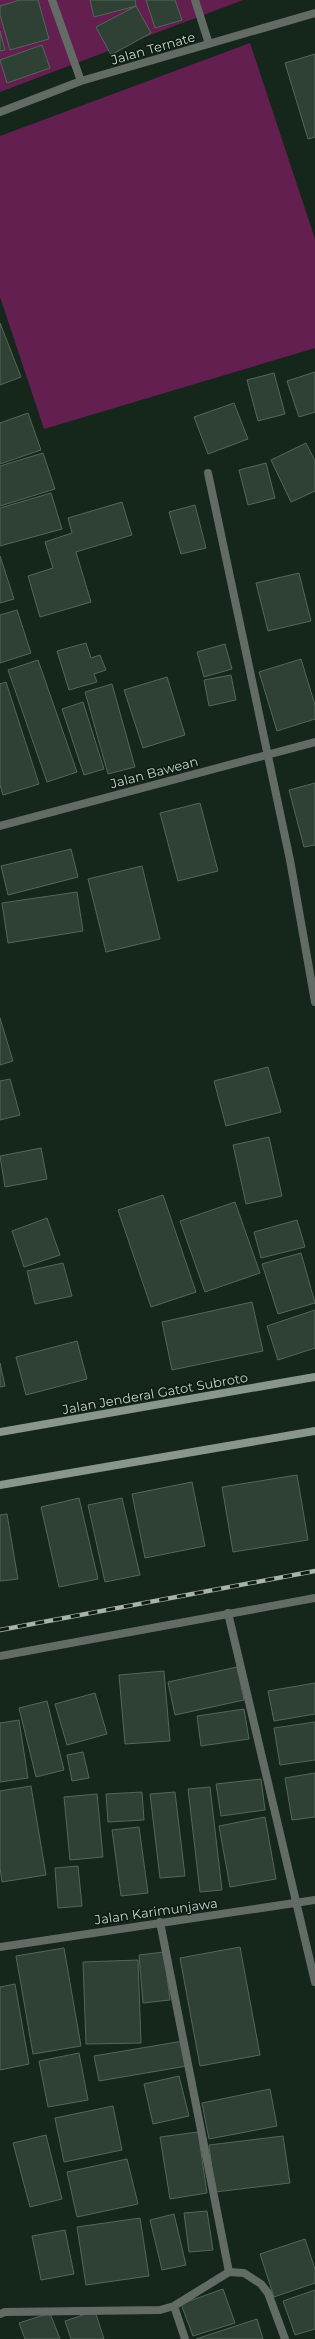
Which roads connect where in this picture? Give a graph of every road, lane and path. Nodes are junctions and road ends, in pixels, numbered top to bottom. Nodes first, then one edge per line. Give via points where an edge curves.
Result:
1 (52, 0) edge
2 (195, 0) edge
3 (315, 13) edge
4 (209, 44) junction
5 (81, 81) junction
6 (0, 112) edge
7 (208, 473) dead end
8 (315, 742) edge
9 (268, 754) junction
10 (0, 826) edge
11 (315, 1002) edge
12 (315, 1377) edge
13 (315, 1431) edge
14 (0, 1432) edge
15 (0, 1485) edge
16 (315, 1598) edge
17 (228, 1613) junction
18 (0, 1656) edge
19 (315, 1900) edge
20 (295, 1904) junction
21 (160, 1922) junction
22 (0, 1947) edge
23 (315, 1982) edge
24 (229, 2272) junction
25 (174, 2306) junction
26 (0, 2314) edge
27 (185, 2339) edge
28 (285, 2339) edge

1 - 5 street
2 - 4 street
3 - 4 street, Jalan Ternate
4 - 5 street, Jalan Ternate
5 - 6 street, Jalan Ternate
7 - 9 street
8 - 9 street, Jalan Bawean
9 - 10 street, Jalan Bawean
9 - 11 street
12 - 14 main road, Jalan Jenderal Gatot Subroto
13 - 15 main road
16 - 17 street
17 - 18 street
17 - 20 street
19 - 20 street, Jalan Karimunjawa
20 - 21 street, Jalan Karimunjawa
20 - 23 street
21 - 22 street, Jalan Karimunjawa
21 - 24 street
24 - 25 street
24 - 28 street via 244,2273 261,2284 268,2293
25 - 26 street via 142,2312 113,2310
25 - 27 street

